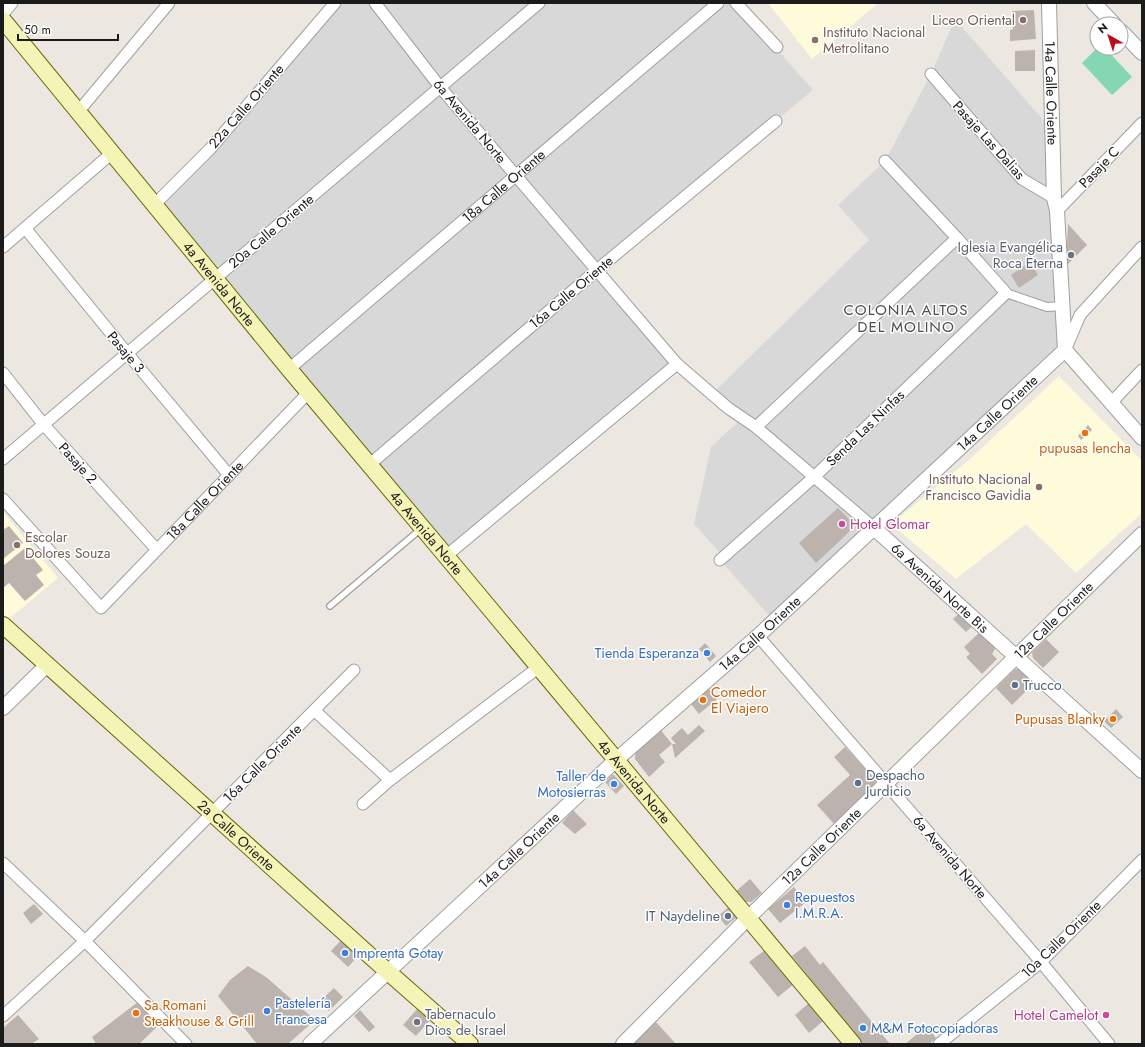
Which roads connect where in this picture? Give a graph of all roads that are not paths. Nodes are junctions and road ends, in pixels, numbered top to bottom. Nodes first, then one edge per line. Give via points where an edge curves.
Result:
1 (12, 3) edge
2 (169, 3) edge
3 (335, 3) edge
4 (375, 3) edge
5 (539, 3) edge
6 (718, 3) edge
7 (736, 3) edge
8 (1049, 3) edge
9 (1094, 3) edge
10 (3, 14) edge
11 (1106, 16) edge
12 (3, 20) edge
13 (1129, 39) edge
14 (777, 47) dead end
15 (1142, 53) edge
16 (931, 74) dead end
17 (440, 87) junction
18 (78, 112) junction
19 (776, 121) dead end
20 (1142, 123) edge
21 (112, 153) junction
22 (885, 161) dead end
23 (516, 175) junction
24 (1056, 204) junction
25 (154, 205) junction
26 (25, 228) junction
27 (957, 238) junction
28 (3, 247) edge
29 (1142, 247) edge
30 (597, 270) junction
31 (215, 279) junction
32 (1006, 293) junction
33 (1062, 306) junction
34 (1065, 350) junction
35 (127, 353) junction
36 (677, 364) junction
37 (289, 370) junction
38 (1142, 370) edge
39 (3, 373) edge
40 (308, 393) junction
41 (1112, 403) junction
42 (44, 425) junction
43 (756, 427) junction
44 (1142, 438) edge
45 (3, 459) edge
46 (369, 465) junction
47 (229, 475) junction
48 (814, 477) junction
49 (3, 499) edge
50 (422, 527) junction
51 (874, 528) junction
52 (1142, 534) edge
53 (157, 550) junction
54 (446, 556) junction
55 (720, 560) dead end
56 (330, 606) dead end
57 (3, 625) edge
58 (758, 636) junction
59 (1017, 656) junction
60 (47, 665) junction
61 (537, 665) junction
62 (354, 670) dead end
63 (3, 708) edge
64 (315, 711) junction
65 (616, 760) junction
66 (1142, 770) edge
67 (390, 780) junction
68 (886, 784) junction
69 (363, 804) dead end
70 (211, 814) junction
71 (1142, 860) edge
72 (3, 863) edge
73 (748, 918) junction
74 (85, 941) junction
75 (1041, 962) junction
76 (387, 972) junction
77 (3, 1016) edge
78 (186, 1044) edge
79 (310, 1044) edge
80 (470, 1044) edge
81 (623, 1044) edge
82 (853, 1044) edge
83 (939, 1044) edge
84 (1109, 1044) edge

1 - 10 street
2 - 18 street
3 - 25 street, 22a Calle Oriente via 210,149
4 - 17 street, 6a Avenida Norte
5 - 17 street, 20a Calle Oriente
6 - 23 street, 18a Calle Oriente
7 - 14 street
8 - 24 street, 14a Calle Oriente
9 - 11 street
12 - 18 main road, 4a Avenida Norte
13 - 15 street
16 - 24 street, Pasaje Las Dalias via 1022,179
17 - 23 street, 6a Avenida Norte
17 - 31 street, 20a Calle Oriente
18 - 21 main road, 4a Avenida Norte
19 - 30 street, 16a Calle Oriente
20 - 24 street, Pasaje C
21 - 25 main road, 4a Avenida Norte
21 - 26 street
22 - 27 street
23 - 30 street, 6a Avenida Norte
23 - 37 street, 18a Calle Oriente
24 - 33 street, 14a Calle Oriente
25 - 31 main road, 4a Avenida Norte
26 - 28 street
26 - 35 street, Pasaje 3
27 - 32 street
27 - 43 street
29 - 34 street, 14a Calle Oriente via 1080,315
30 - 36 street, 6a Avenida Norte
30 - 46 street, 16a Calle Oriente
31 - 35 street, 20a Calle Oriente
31 - 37 main road, 4a Avenida Norte
32 - 33 street via 1048,307
32 - 48 street, Senda Las Ninfas
33 - 34 street, 14a Calle Oriente
34 - 41 street
34 - 51 street, 14a Calle Oriente
35 - 42 street, 20a Calle Oriente
35 - 47 street, Pasaje 3
36 - 43 street, 6a Avenida Norte Bis via 728,408
36 - 54 street
37 - 40 main road, 4a Avenida Norte
38 - 41 street
39 - 42 street, Pasaje 2
40 - 46 main road, 4a Avenida Norte
40 - 47 street, 18a Calle Oriente
41 - 44 street
42 - 45 street, 20a Calle Oriente
42 - 53 street, Pasaje 2
43 - 48 street, 6a Avenida Norte Bis
46 - 50 main road, 4a Avenida Norte
47 - 53 street, 18a Calle Oriente
48 - 51 street, 6a Avenida Norte Bis
48 - 55 street, Senda Las Ninfas
49 - 53 street, 18a Calle Oriente via 101,608
50 - 54 main road, 4a Avenida Norte
50 - 56 lane
51 - 58 street, 14a Calle Oriente
51 - 59 street, 6a Avenida Norte Bis
52 - 59 street, 12a Calle Oriente
54 - 61 main road, 4a Avenida Norte
57 - 60 main road, 2a Calle Oriente
58 - 65 street, 14a Calle Oriente
58 - 68 street, 6a Avenida Norte
59 - 66 street, 6a Avenida Norte Bis
59 - 68 street, 12a Calle Oriente
60 - 63 street
60 - 70 main road, 2a Calle Oriente
61 - 65 main road, 4a Avenida Norte
61 - 67 street
62 - 64 street, 16a Calle Oriente
64 - 67 street
64 - 70 street, 16a Calle Oriente
65 - 73 main road, 4a Avenida Norte
65 - 76 street, 14a Calle Oriente
67 - 69 street
68 - 73 street, 12a Calle Oriente
68 - 75 street, 6a Avenida Norte
70 - 74 street, 16a Calle Oriente
70 - 76 main road, 2a Calle Oriente
71 - 75 street, 10a Calle Oriente
72 - 74 street
73 - 81 street, 12a Calle Oriente
73 - 82 main road, 4a Avenida Norte
74 - 77 street, 16a Calle Oriente
74 - 78 street
75 - 83 street, 10a Calle Oriente
75 - 84 street, 6a Avenida Norte
76 - 79 street, 14a Calle Oriente
76 - 80 main road, 2a Calle Oriente

